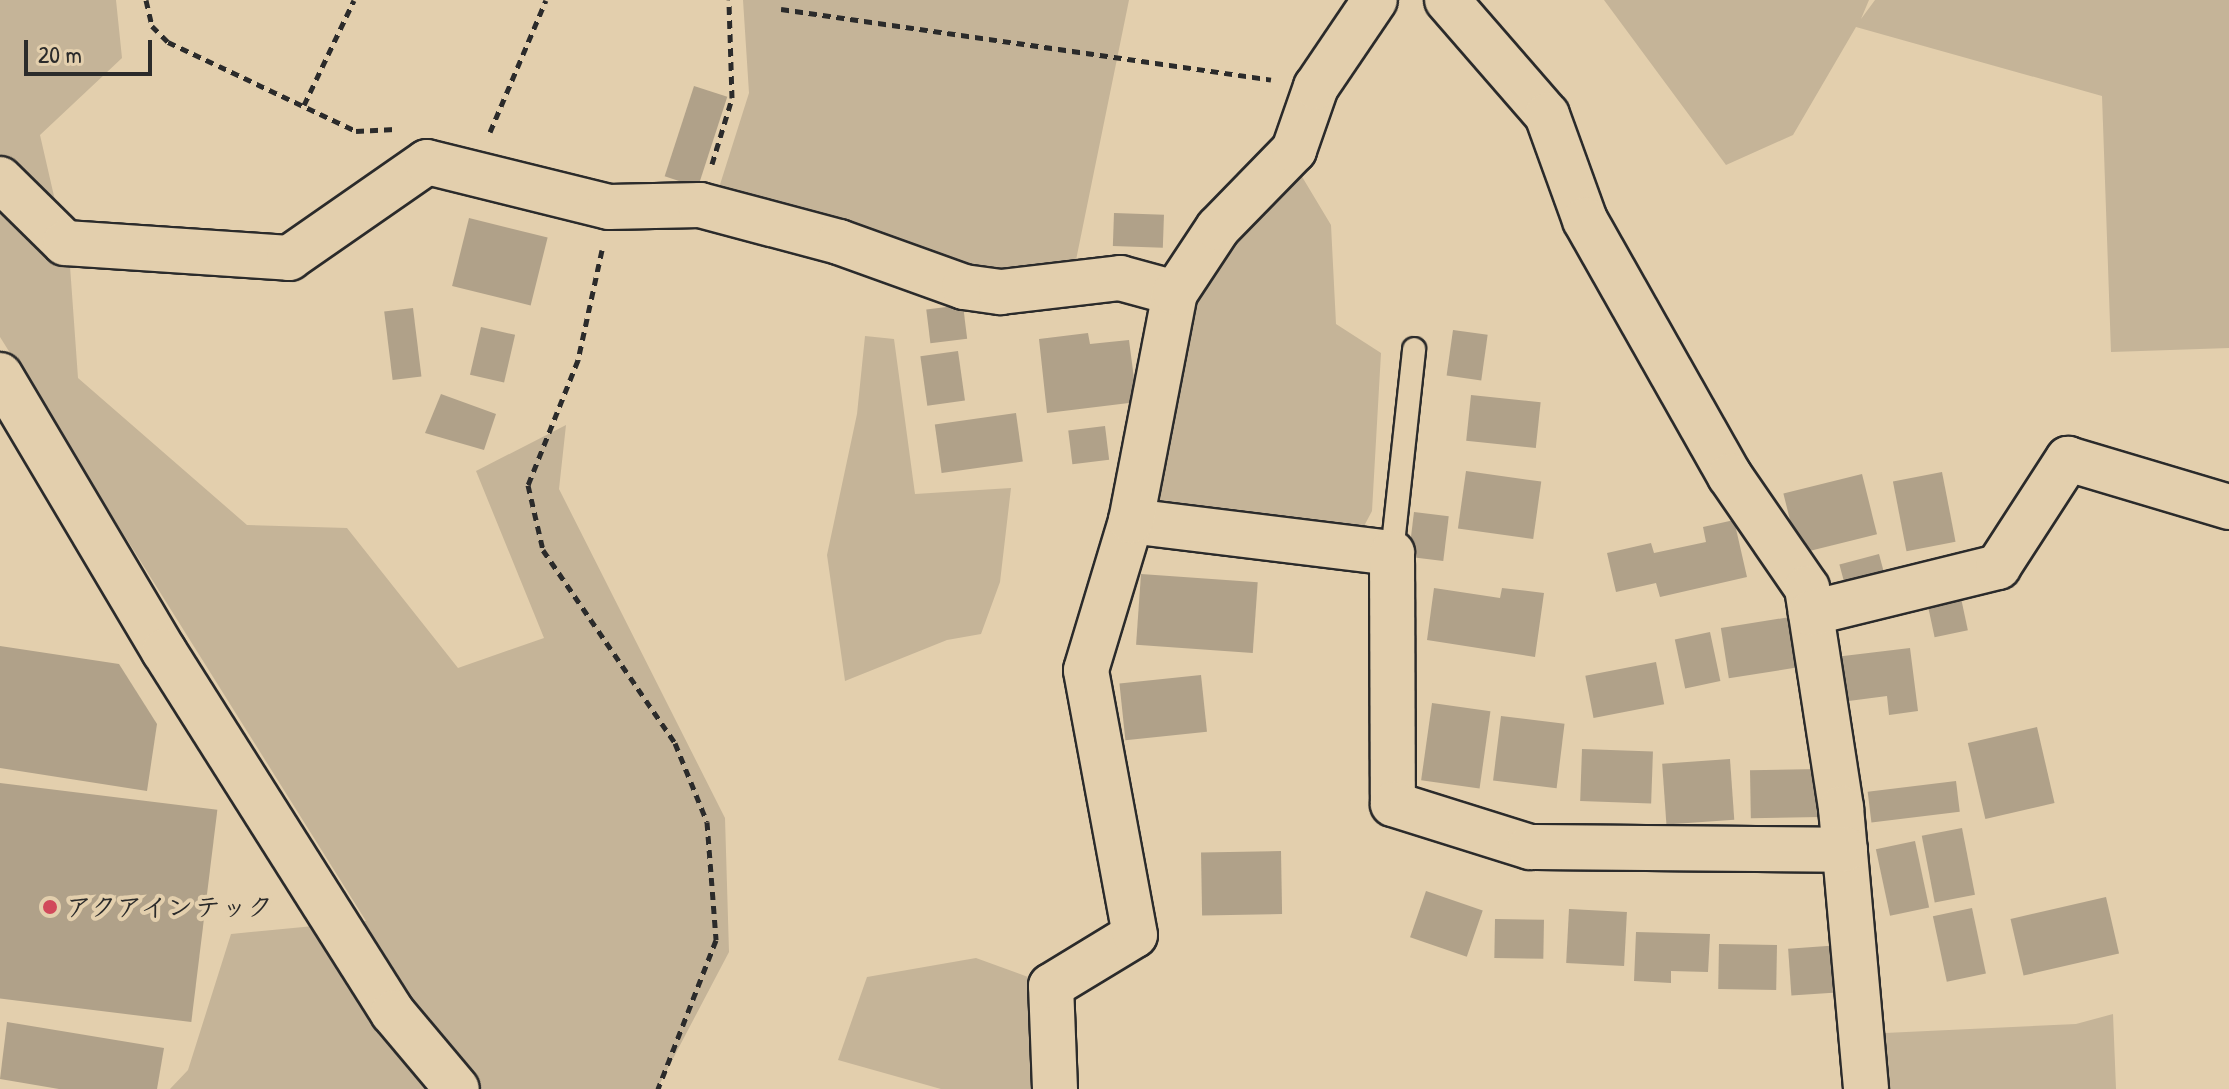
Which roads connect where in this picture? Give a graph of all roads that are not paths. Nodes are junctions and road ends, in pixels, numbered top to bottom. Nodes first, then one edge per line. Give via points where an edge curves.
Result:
1 (1375, 0) edge
2 (1447, 0) edge
3 (0, 179) edge
4 (1175, 293) junction
5 (1414, 349) dead end
6 (0, 375) edge
7 (2229, 507) edge
8 (1131, 521) junction
9 (1392, 553) junction
10 (1811, 613) junction
11 (1845, 850) junction
12 (457, 1089) edge
13 (1055, 1089) edge
14 (1866, 1089) edge

1 - 4 street via 1316,87 1294,150 1218,228
2 - 10 street via 1547,115 1585,220 1730,476 1807,588
3 - 4 street via 65,243 289,258 427,162 609,207 700,205 839,242 964,287 1001,292 1120,278
4 - 8 street
5 - 9 lane
6 - 12 street via 164,651 385,1000
7 - 10 street via 2068,459 1998,567
8 - 9 street
8 - 13 street via 1086,670 1135,935 1051,986
9 - 11 street via 1393,804 1530,847
10 - 11 street
11 - 14 street

